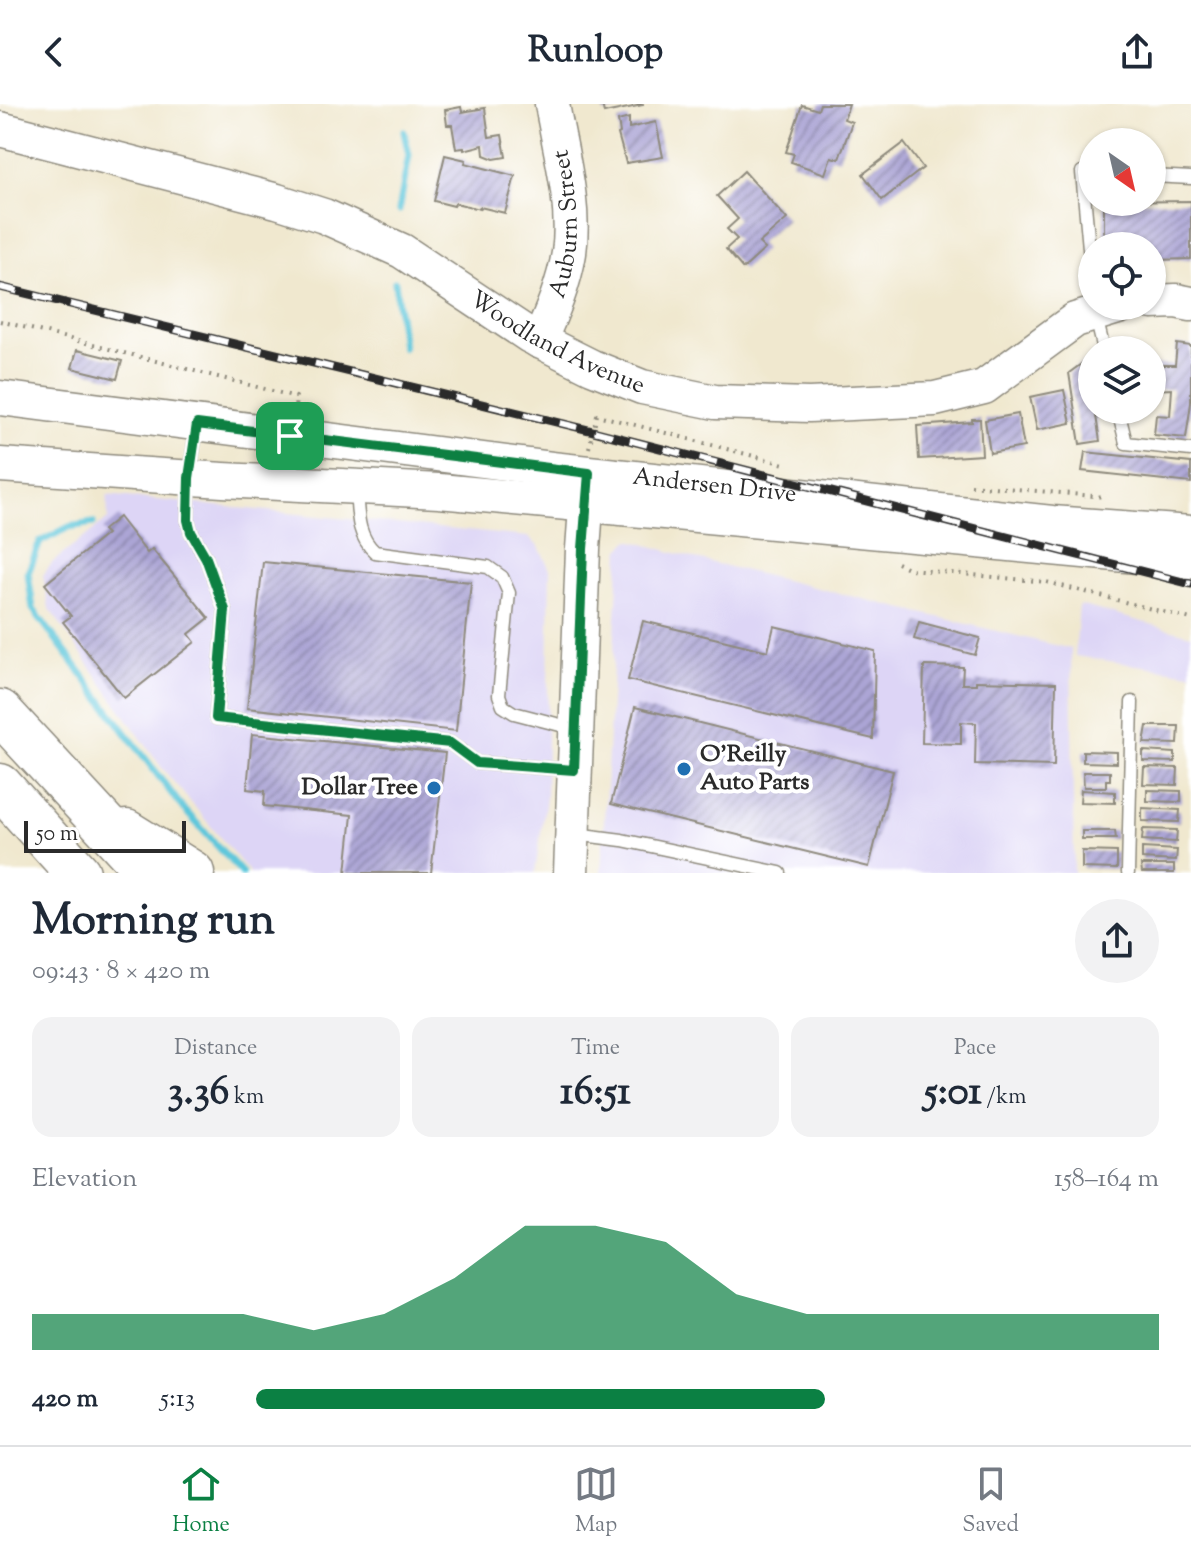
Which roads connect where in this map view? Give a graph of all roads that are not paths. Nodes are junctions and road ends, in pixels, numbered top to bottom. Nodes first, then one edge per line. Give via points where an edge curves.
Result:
1 (552, 104) edge
2 (0, 129) edge
3 (1166, 177) edge
4 (1191, 178) edge
5 (1166, 301) edge
6 (1191, 304) edge
7 (1078, 318) edge
8 (539, 341) junction
9 (0, 398) edge
10 (197, 424) junction
11 (1121, 424) edge
12 (1191, 450) edge
13 (0, 465) edge
14 (588, 477) junction
15 (189, 478) junction
16 (356, 487) junction
17 (1191, 533) edge
18 (1191, 561) edge
19 (1132, 702) dead end
20 (0, 712) edge
21 (576, 729) junction
22 (574, 770) junction
23 (0, 786) edge
24 (0, 810) edge
25 (94, 811) junction
26 (571, 833) junction
27 (42, 873) edge
28 (78, 873) edge
29 (149, 873) edge
30 (192, 873) edge
31 (571, 873) edge
32 (780, 873) edge
33 (1128, 873) edge

1 - 8 main road, Auburn Street via 570,213 569,251 557,301
2 - 8 main road, Woodland Avenue via 324,216 402,251
3 - 4 lane
5 - 6 main road
7 - 8 main road, Woodland Avenue via 984,387 935,399 809,405 715,402 642,387
9 - 10 main road, Andersen Drive
10 - 14 main road, Andersen Drive
10 - 15 lane
11 - 12 lane via 1126,443
13 - 15 main road, Andersen Drive
14 - 16 main road, Andersen Drive via 439,491
14 - 17 main road, Andersen Drive
14 - 18 main road, Andersen Drive
14 - 21 main road
15 - 16 main road, Andersen Drive
15 - 22 lane via 191,532 225,610 216,718 450,743 477,763
16 - 21 lane via 359,526 375,552 488,567 502,577 509,593 499,695 503,706
19 - 33 lane
20 - 25 highway
21 - 22 main road
22 - 26 main road
23 - 28 highway
24 - 27 highway
25 - 29 highway
25 - 30 highway
26 - 31 main road
26 - 32 lane

